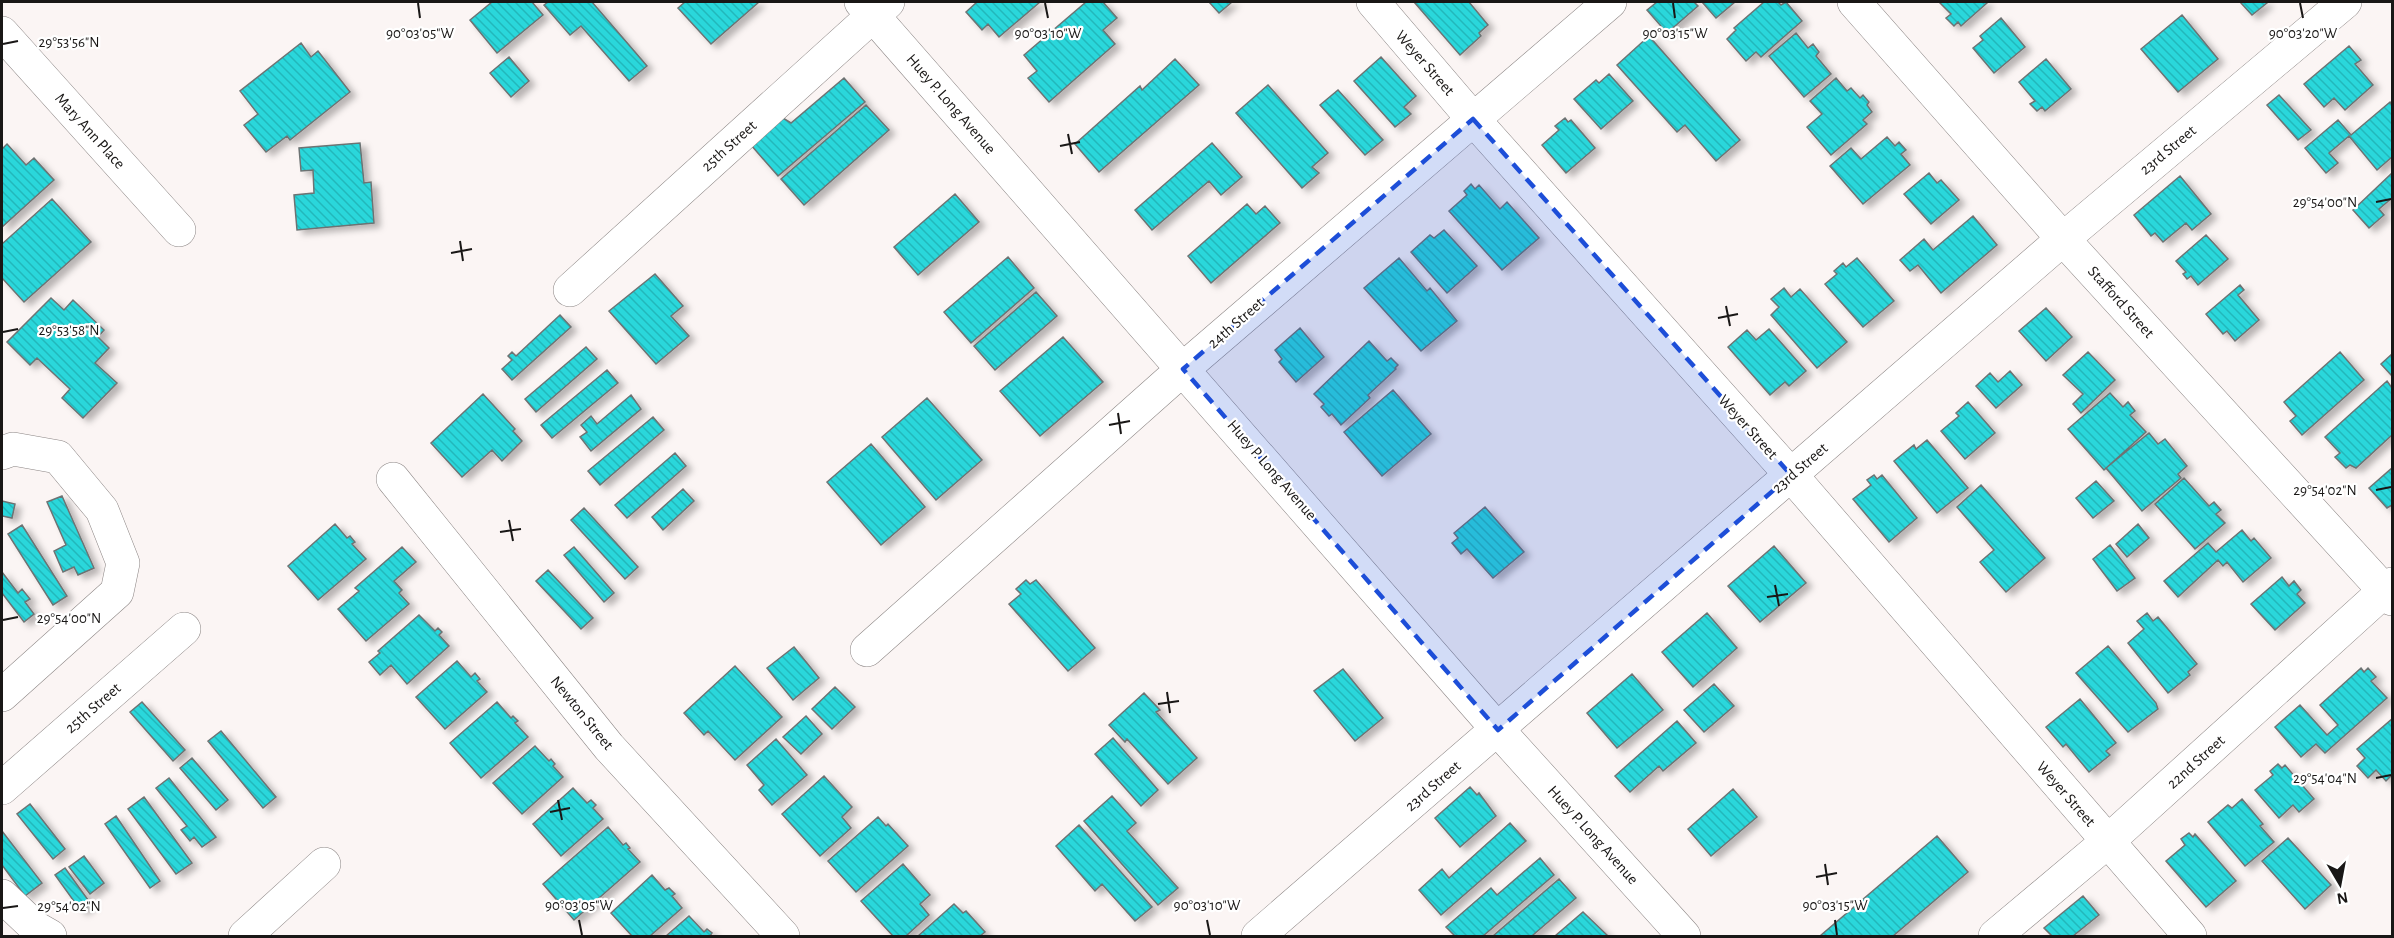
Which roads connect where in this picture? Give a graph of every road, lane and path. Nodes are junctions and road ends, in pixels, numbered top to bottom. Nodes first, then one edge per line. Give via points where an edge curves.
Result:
1 (1373, 2) edge
2 (1610, 2) edge
3 (1854, 2) edge
4 (2345, 2) edge
5 (874, 6) edge
6 (2, 33) edge
7 (1473, 119) junction
8 (179, 230) dead end
9 (2063, 239) junction
10 (570, 290) dead end
11 (1183, 369) junction
12 (2, 453) edge
13 (1791, 476) junction
14 (393, 479) dead end
15 (2390, 591) edge
16 (184, 629) dead end
17 (867, 650) dead end
18 (2, 695) edge
19 (1498, 730) junction
20 (2, 788) edge
21 (2107, 842) junction
22 (324, 864) dead end
23 (2, 896) edge
24 (50, 936) edge
25 (245, 936) edge
26 (783, 936) edge
27 (1258, 936) edge
28 (1684, 936) edge
29 (1995, 936) edge
30 (2190, 936) edge

1 - 7 street, Weyer Street
2 - 7 street, 24th Street
3 - 9 street, Stafford Street
4 - 9 street, 23rd Street
5 - 10 street, 25th Street
5 - 11 street, Huey P. Long Avenue
6 - 8 street, Mary Ann Place
7 - 11 street, 24th Street
7 - 13 street, Weyer Street
9 - 13 street, 23rd Street
9 - 15 street, Stafford Street
11 - 17 street, 24th Street
11 - 19 street, Huey P. Long Avenue
12 - 18 street via 13,449 58,457 102,510 123,563 117,592
13 - 19 street, 23rd Street
13 - 21 street, Weyer Street
14 - 26 street, Newton Street via 609,747
15 - 21 street, 22nd Street
16 - 20 street, 25th Street
19 - 27 street, 23rd Street
19 - 28 street, Huey P. Long Avenue
21 - 29 street, 22nd Street
21 - 30 street, Weyer Street
22 - 25 street
23 - 24 street

